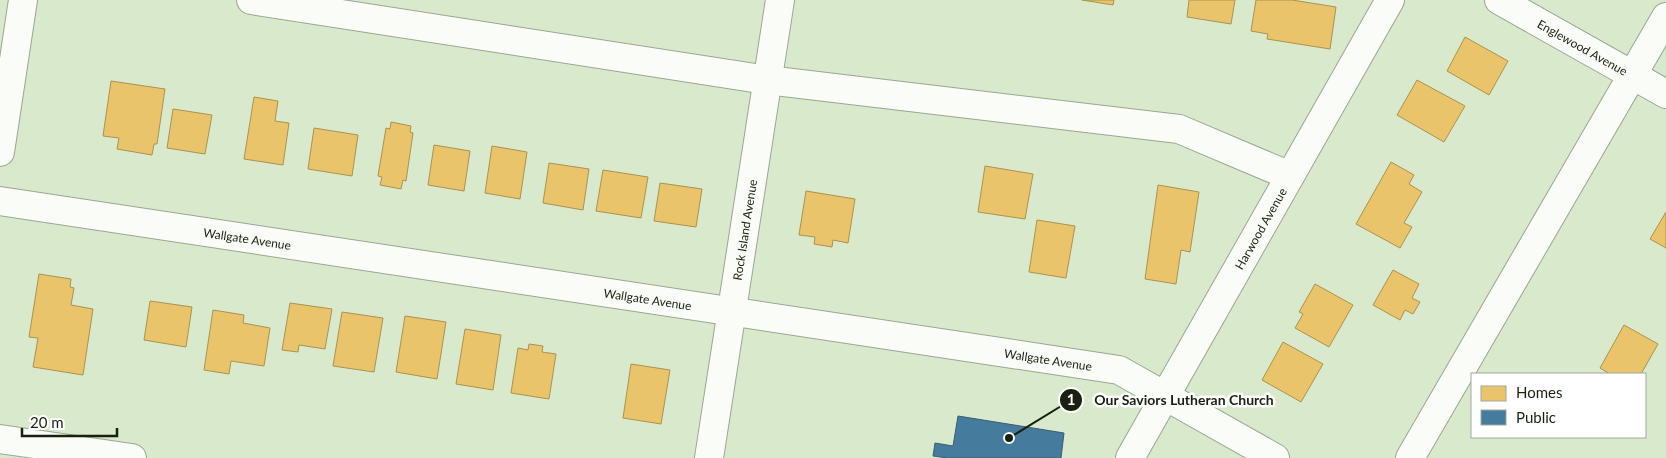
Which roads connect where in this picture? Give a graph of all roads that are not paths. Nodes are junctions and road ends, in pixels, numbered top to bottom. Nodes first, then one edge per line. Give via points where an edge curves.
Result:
1 (23, 0) edge
2 (251, 0) edge
3 (780, 0) edge
4 (1390, 0) edge
5 (1499, 0) edge
6 (1666, 17) edge
7 (1632, 75) junction
8 (767, 80) junction
9 (1666, 94) edge
10 (0, 152) edge
11 (1290, 176) junction
12 (0, 201) edge
13 (732, 311) junction
14 (1165, 396) junction
15 (0, 439) edge
16 (132, 458) edge
17 (709, 458) edge
18 (1130, 458) edge
19 (1275, 458) edge
20 (1410, 458) edge

1 - 10 street
2 - 8 street
3 - 8 street, Rock Island Avenue
4 - 11 street, Harwood Avenue
5 - 7 street, Englewood Avenue
6 - 7 street
7 - 9 street, Englewood Avenue
7 - 20 street
8 - 11 street via 1179,128
8 - 13 street, Rock Island Avenue
11 - 14 street, Harwood Avenue
12 - 13 street, Wallgate Avenue
13 - 14 street, Wallgate Avenue via 1118,370
13 - 17 street, Rock Island Avenue
14 - 18 street, Harwood Avenue
14 - 19 street, Wallgate Avenue
15 - 16 street

